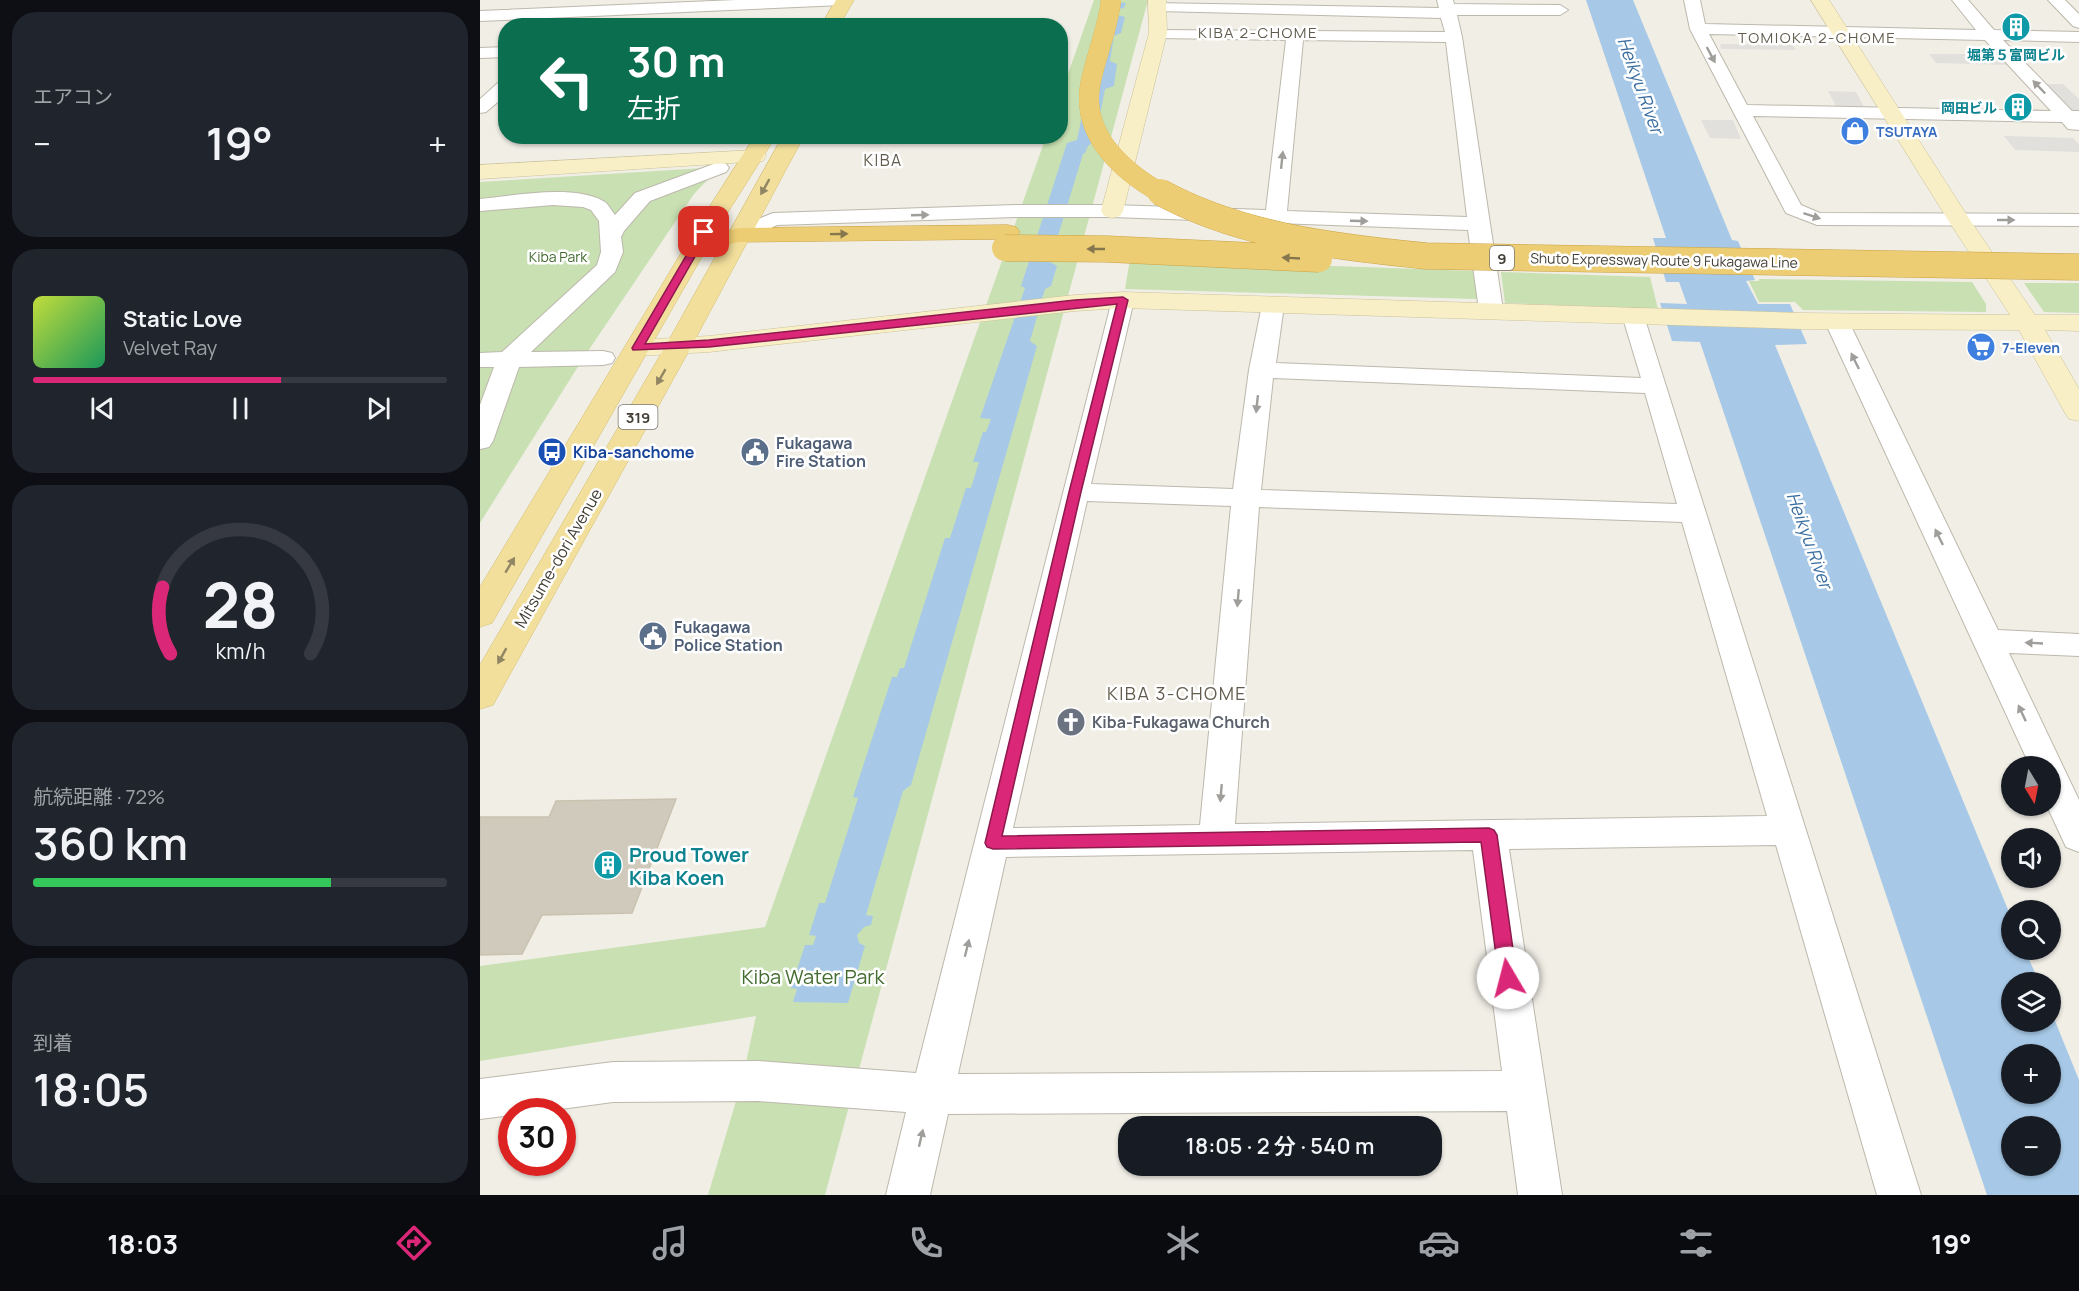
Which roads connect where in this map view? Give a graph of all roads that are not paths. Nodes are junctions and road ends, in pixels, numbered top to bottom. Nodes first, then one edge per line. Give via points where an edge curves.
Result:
1 (843, 0) edge
2 (1112, 0) edge
3 (1692, 0) edge
4 (1820, 0) edge
5 (1960, 0) edge
6 (2057, 1) edge
7 (689, 3) edge
8 (1157, 3) edge
9 (2079, 3) edge
10 (592, 5) edge
11 (1542, 5) edge
12 (1448, 8) edge
13 (1560, 10) dead end
14 (480, 16) edge
15 (578, 18) edge
16 (834, 18) edge
17 (2079, 23) edge
18 (1698, 29) junction
19 (1840, 32) junction
20 (1158, 33) junction
21 (1295, 35) junction
22 (1989, 35) junction
23 (1454, 37) junction
24 (2079, 38) edge
25 (498, 52) edge
26 (480, 53) edge
27 (480, 84) edge
28 (498, 84) edge
29 (498, 91) edge
30 (480, 108) edge
31 (1741, 110) junction
32 (1890, 112) junction
33 (2075, 121) edge
34 (790, 144) edge
35 (761, 146) edge
36 (719, 168) dead end
37 (480, 172) edge
38 (642, 197) junction
39 (594, 204) junction
40 (1112, 211) junction
41 (484, 214) edge
42 (1276, 218) junction
43 (1959, 220) junction
44 (2079, 220) edge
45 (1478, 224) junction
46 (1010, 230) junction
47 (610, 238) junction
48 (697, 245) junction
49 (733, 245) junction
50 (2079, 252) edge
51 (2079, 261) edge
52 (2079, 267) edge
53 (2079, 281) edge
54 (1123, 300) junction
55 (1273, 305) junction
56 (1491, 310) junction
57 (1649, 316) junction
58 (1837, 322) junction
59 (2028, 323) junction
60 (2079, 323) edge
61 (678, 346) junction
62 (637, 348) junction
63 (603, 358) dead end
64 (510, 359) junction
65 (480, 360) edge
66 (1261, 370) junction
67 (1655, 386) junction
68 (2079, 413) edge
69 (480, 441) edge
70 (1075, 492) junction
71 (1246, 498) junction
72 (1694, 513) junction
73 (480, 615) edge
74 (1989, 641) junction
75 (2079, 645) edge
76 (480, 696) edge
77 (2042, 756) edge
78 (2061, 799) edge
79 (1789, 830) junction
80 (1489, 835) junction
81 (2079, 837) edge
82 (1216, 840) junction
83 (993, 843) junction
84 (1524, 1091) junction
85 (931, 1094) junction
86 (480, 1099) edge
87 (908, 1195) edge
88 (1540, 1195) edge
89 (1899, 1195) edge

1 - 7 street
1 - 16 main road
2 - 51 highway, Shuto Expressway Route 9 Fukagawa Line / 9, bridge via 1109,28 1091,90 1090,111 1102,144 1125,168 1162,192 1259,228 1346,245 1423,252
2 - 52 highway, Shuto Expressway Route 9 Fukagawa Line / 9, bridge via 1089,101 1101,144 1125,169 1161,193 1247,227 1338,246 1426,256
3 - 18 street
4 - 19 street
5 - 22 street
6 - 9 street
6 - 17 street
7 - 10 street
8 - 12 street
8 - 20 street
10 - 14 street
10 - 15 street
11 - 12 street
11 - 13 street
12 - 23 street
18 - 19 street
18 -> 31 street
19 - 22 street
19 - 32 street
20 - 21 street
20 - 40 street
21 - 23 street
42 -> 21 street
22 - 24 street
33 -> 22 street
23 - 45 street
25 - 26 street
27 - 28 street
29 - 30 street
31 - 32 street
31 -> 43 street via 1793,209 1817,219
32 - 33 street
32 - 43 street
34 -> 49 main road, Mitsume-dori Avenue / 319
35 - 37 street
35 - 48 main road, 319
36 - 38 street
38 - 39 street
38 - 47 street via 615,225
39 - 41 street via 557,199
39 - 47 street via 609,221
40 - 42 street
40 - 46 street
42 -> 45 street
43 -> 44 street
43 - 59 street
45 - 56 street
46 - 49 highway
49 -> 46 street via 773,219
46 - 50 highway, bridge via 1245,238
53 -> 46 highway, bridge via 1622,273 1160,251
47 - 64 street via 612,252 607,267
48 - 49 highway
48 - 62 main road, 319
49 - 61 main road, Mitsume-dori Avenue / 319
54 - 55 street
54 - 61 street
54 - 70 street
55 - 56 street
55 - 66 street
56 - 57 street
57 - 58 street
57 - 67 street
58 - 59 street
74 -> 58 street
59 - 60 street
59 - 68 street
61 - 62 street
61 -> 76 main road, Mitsume-dori Avenue / 319
73 -> 62 main road, 319
63 - 64 street
64 - 65 street
64 - 69 street
66 - 67 street
66 -> 71 street
67 - 72 street
70 - 71 street
70 - 83 street
71 - 72 street
71 -> 82 street
72 - 79 street
75 -> 74 street
77 -> 74 street
78 - 81 street
79 - 80 street
79 - 89 street
80 - 82 street
80 - 84 street
82 - 83 street
85 -> 83 street
84 - 85 street
84 - 88 street
85 - 86 street via 758,1081 613,1082
87 -> 85 street

